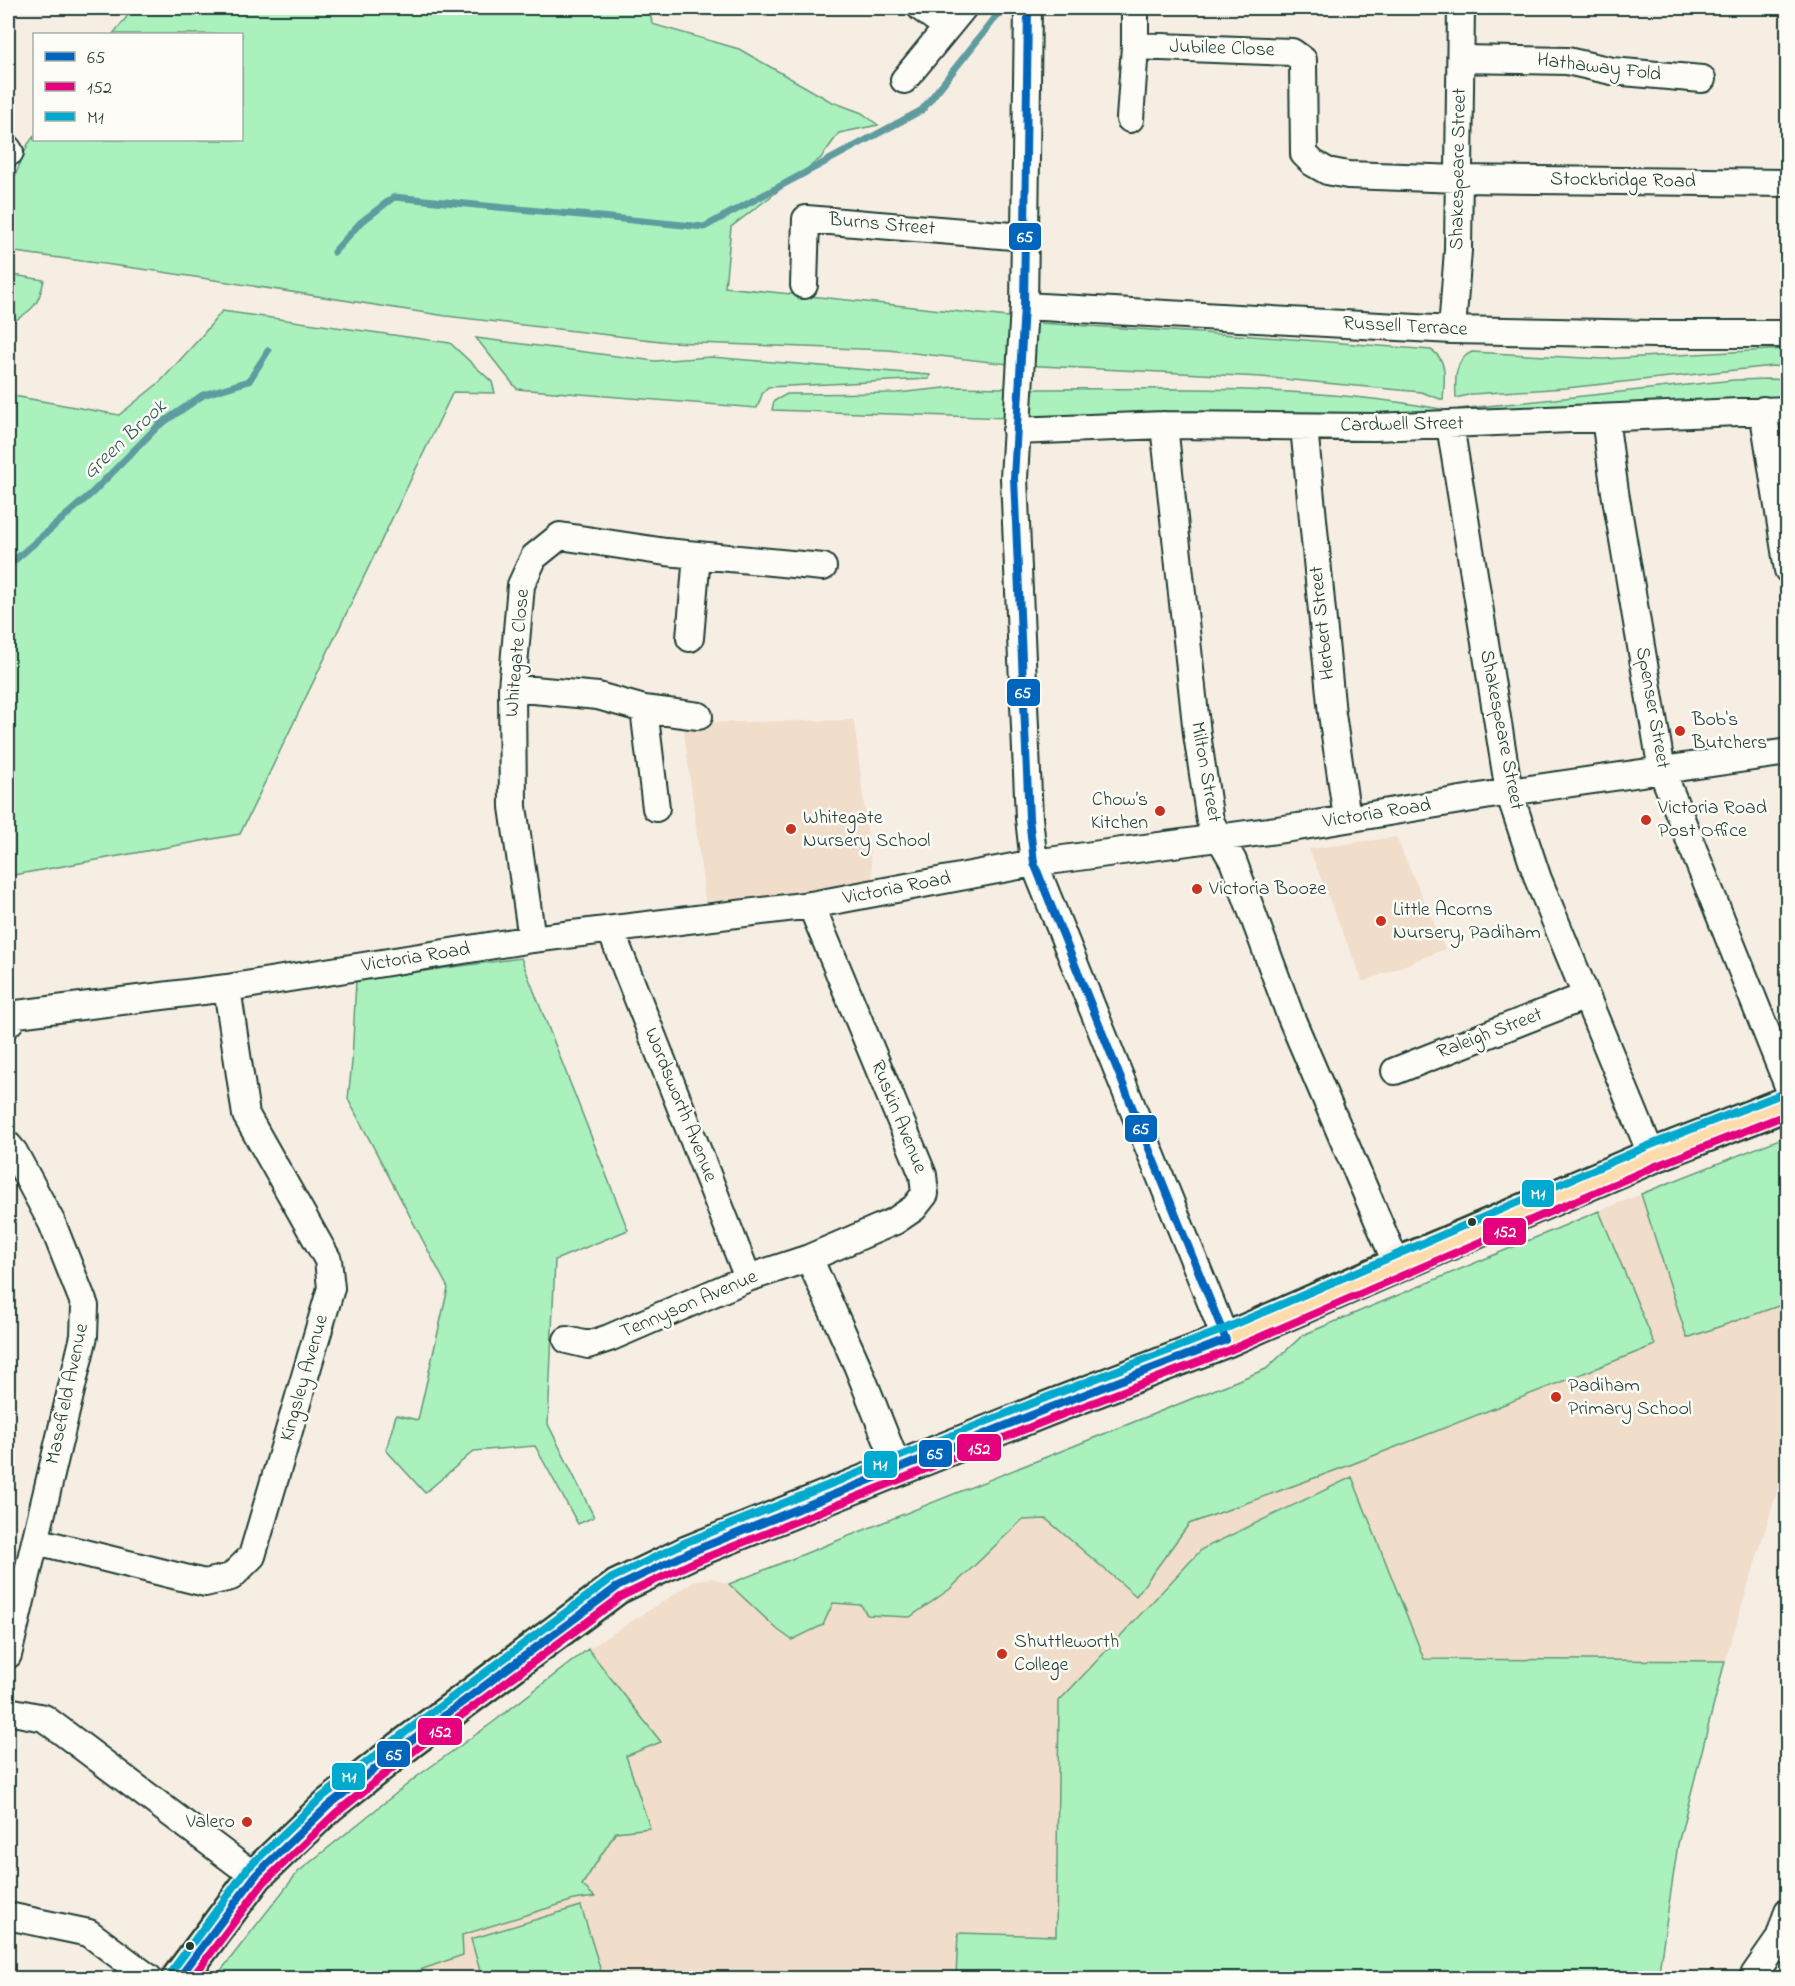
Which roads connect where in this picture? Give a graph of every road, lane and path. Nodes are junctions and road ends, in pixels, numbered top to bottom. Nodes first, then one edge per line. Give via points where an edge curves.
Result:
1 (921, 8) edge
2 (1028, 8) edge
3 (1135, 8) edge
4 (1461, 8) edge
5 (955, 17) edge
6 (1135, 46) junction
7 (1461, 58) junction
8 (1702, 79) dead end
9 (904, 80) dead end
10 (1130, 119) dead end
11 (1460, 179) junction
12 (1788, 183) edge
13 (1025, 237) junction
14 (804, 285) dead end
15 (1024, 306) junction
16 (1452, 330) junction
17 (1788, 334) edge
18 (1775, 410) edge
19 (1605, 418) junction
20 (1164, 425) junction
21 (1450, 425) junction
22 (1304, 427) junction
23 (1016, 431) junction
24 (697, 555) junction
25 (823, 567) dead end
26 (1788, 570) edge
27 (690, 638) dead end
28 (512, 688) junction
29 (644, 709) junction
30 (699, 716) dead end
31 (1788, 752) edge
32 (1662, 771) junction
33 (1509, 792) junction
34 (656, 808) dead end
35 (1347, 818) junction
36 (1219, 838) junction
37 (1034, 862) junction
38 (812, 905) junction
39 (611, 931) junction
40 (532, 939) junction
41 (227, 988) junction
42 (1586, 996) junction
43 (8, 1024) edge
44 (1395, 1071) dead end
45 (1788, 1086) edge
46 (1788, 1103) edge
47 (8, 1145) edge
48 (1652, 1156) junction
49 (809, 1258) junction
50 (1397, 1265) junction
51 (748, 1278) junction
52 (567, 1340) dead end
53 (1226, 1340) junction
54 (898, 1468) junction
55 (36, 1541) junction
56 (8, 1655) edge
57 (8, 1711) edge
58 (256, 1875) junction
59 (1788, 1911) edge
60 (8, 1916) edge
61 (1783, 1940) edge
62 (1754, 1975) dead end
63 (149, 1978) edge
64 (179, 1978) edge

1 - 5 street
2 - 13 street
3 - 6 street
4 - 7 street, Shakespeare Street
5 - 9 street
6 - 10 street
6 - 11 street, Jubilee Close via 1292,52 1303,60 1305,154 1313,163 1327,171 1348,175
7 - 8 street, Hathaway Fold via 1567,61 1612,71
7 - 11 street, Shakespeare Street
11 - 12 street, Stockbridge Road
11 - 16 street, Shakespeare Street
13 - 14 street, Burns Street via 806,219
13 - 15 street
15 - 16 street, Russell Terrace
15 - 23 street
16 - 17 street, Russell Terrace
18 - 19 street, Cardwell Street
18 - 26 street
19 - 21 street, Cardwell Street
19 - 32 street, Spenser Street
20 - 22 street, Cardwell Street
20 - 23 street, Cardwell Street
20 - 36 street, Milton Street via 1197,734 1210,821
21 - 22 street, Cardwell Street
21 - 33 street, Shakespeare Street
22 - 35 street, Herbert Street via 1332,714
23 - 37 street via 1014,478
24 - 25 street, Whitegate Close
24 - 27 street
24 - 28 street, Whitegate Close via 560,536 534,558 521,585
28 - 29 street via 598,696
28 - 40 street, Whitegate Close via 513,807
29 - 30 street
29 - 34 street
31 - 32 street, Victoria Road
32 - 33 street, Victoria Road
32 - 45 street, Spenser Street
33 - 35 street, Victoria Road
33 - 42 street, Shakespeare Street via 1538,879
35 - 36 street, Victoria Road
36 - 37 street, Victoria Road
36 - 50 street, Milton Street via 1233,861 1290,1015
37 - 38 street, Victoria Road
37 - 53 street
38 - 39 street, Victoria Road
38 - 49 street, Ruskin Avenue via 923,1175 925,1194 914,1208 895,1221
39 - 40 street, Victoria Road
39 - 51 street, Wordsworth Avenue
40 - 41 street, Victoria Road
41 - 43 street, Victoria Road via 18,1014
41 - 55 street, Kingsley Avenue via 246,1115 328,1260 331,1288 252,1556 231,1577 205,1583
42 - 44 street, Raleigh Street
42 - 48 street, Shakespeare Street
46 - 48 main road
47 - 55 street, Masefield Avenue via 52,1223 85,1306 84,1336
48 - 50 main road
49 - 51 street, Tennyson Avenue
49 - 54 street
50 - 53 main road
51 - 52 street, Tennyson Avenue via 609,1338 588,1345
53 - 54 main road
54 - 58 main road via 688,1553 617,1587 329,1805
55 - 56 street, Masefield Avenue
57 - 58 street via 44,1718
58 - 64 main road
59 - 61 street
60 - 63 street via 89,1933
61 - 62 street

